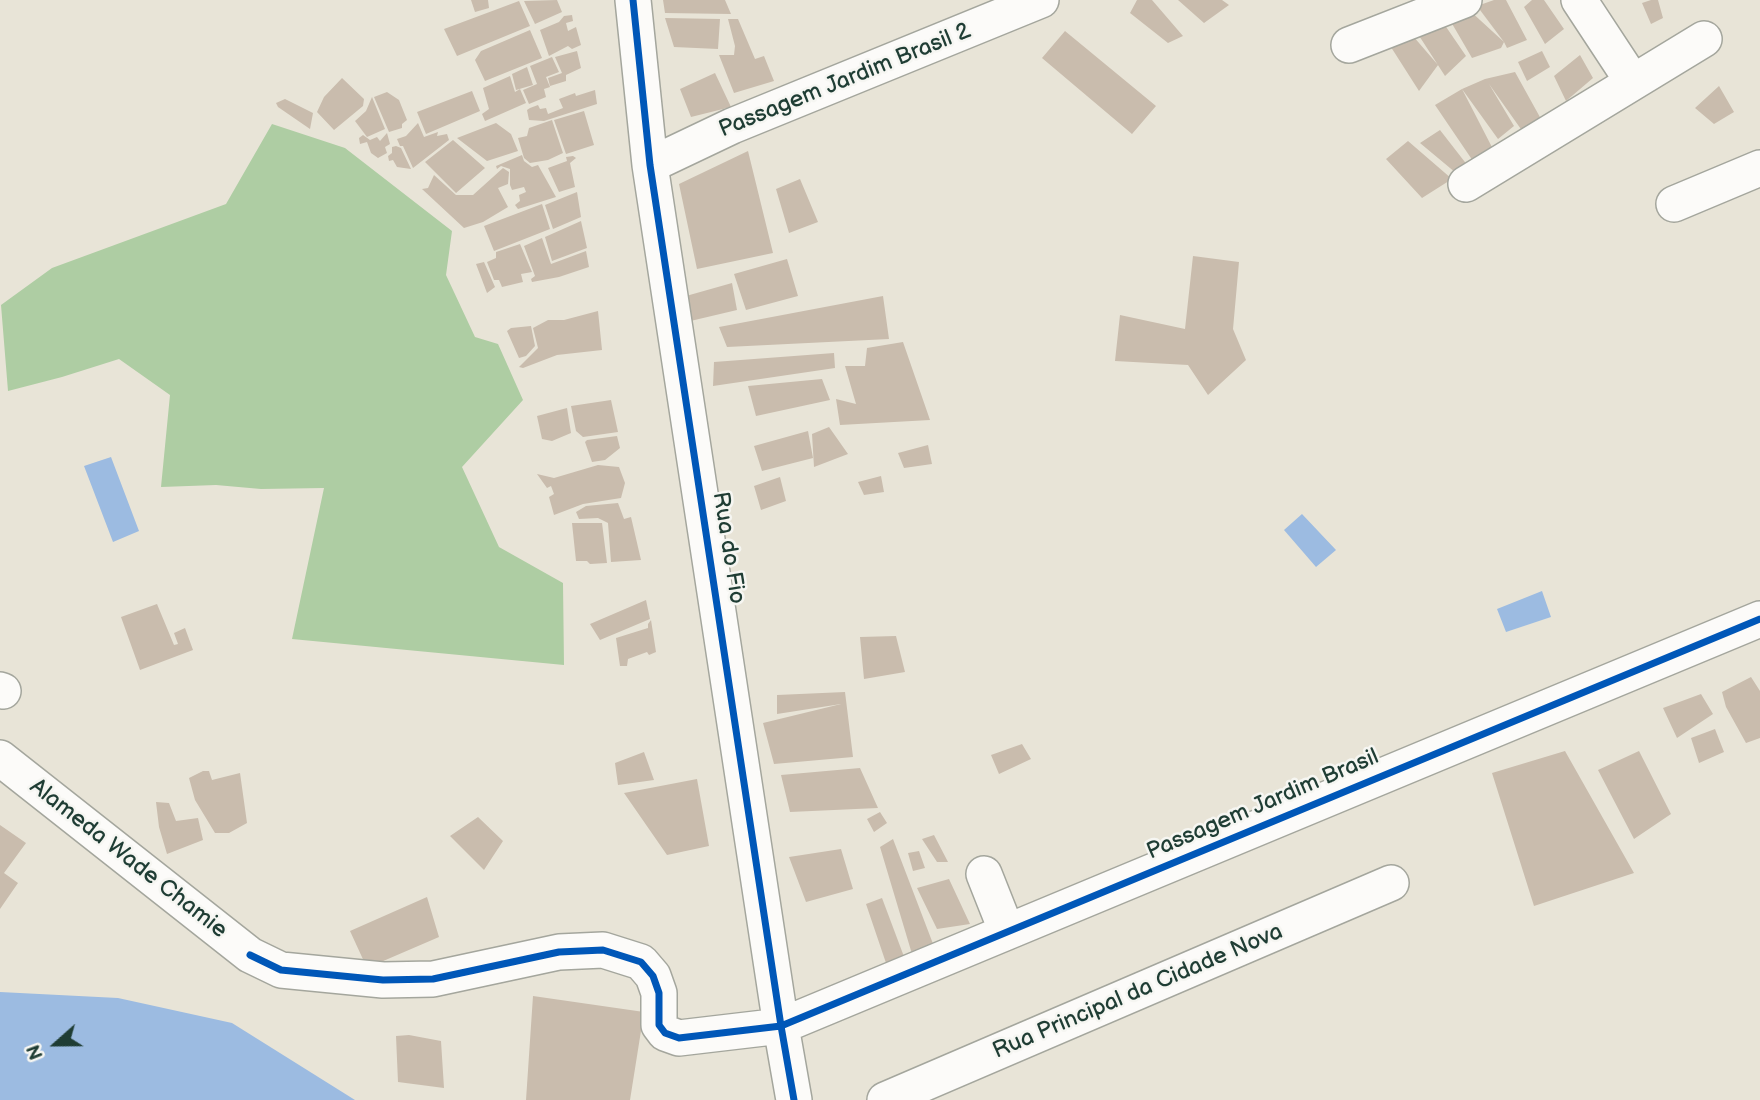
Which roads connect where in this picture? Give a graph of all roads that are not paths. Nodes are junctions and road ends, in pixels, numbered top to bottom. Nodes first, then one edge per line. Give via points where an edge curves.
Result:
1 (633, 0) edge
2 (1041, 0) edge
3 (1464, 0) edge
4 (1579, 0) edge
5 (1704, 39) dead end
6 (1349, 45) dead end
7 (1633, 82) junction
8 (650, 165) junction
9 (1760, 168) edge
10 (1466, 184) dead end
11 (1674, 204) dead end
12 (1760, 619) edge
13 (0, 758) edge
14 (984, 874) dead end
15 (1391, 883) dead end
16 (1007, 932) junction
17 (781, 1026) junction
18 (794, 1100) edge
19 (885, 1100) edge

1 - 8 street, Rua do Fio
2 - 8 street, Passagem Jardim Brasil 2 via 732,126
3 - 6 street
4 - 7 street
5 - 7 street
7 - 10 street
8 - 17 street, Rua do Fio
9 - 11 street
12 - 16 street, Passagem Jardim Brasil
13 - 17 street, Alameda Wade Chamie via 250,955 281,970 383,980 433,979 559,952 603,950 641,962 653,976 659,993 659,1025 666,1033 678,1038
14 - 16 street
15 - 19 street, Rua Principal da Cidade Nova
16 - 17 street, Passagem Jardim Brasil
17 - 18 street, Rua do Fio

